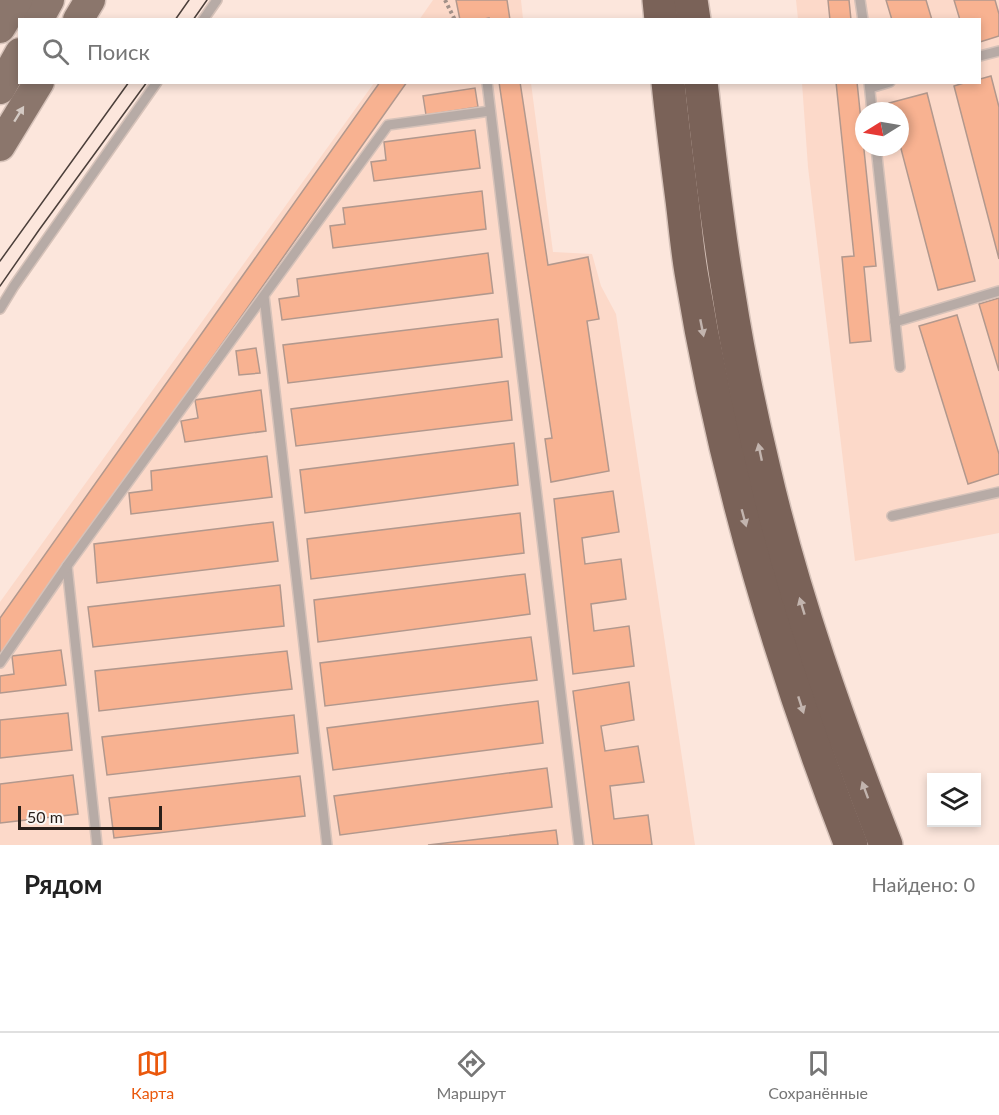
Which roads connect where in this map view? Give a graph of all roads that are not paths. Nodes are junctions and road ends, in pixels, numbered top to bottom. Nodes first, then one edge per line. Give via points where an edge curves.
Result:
1 (17, 0) edge
2 (49, 0) edge
3 (90, 0) edge
4 (217, 0) edge
5 (643, 0) edge
6 (659, 0) edge
7 (691, 0) edge
8 (708, 0) edge
9 (860, 0) edge
10 (39, 18) edge
11 (79, 18) edge
12 (204, 18) edge
13 (646, 18) edge
14 (661, 18) edge
15 (694, 18) edge
16 (710, 18) edge
17 (862, 18) edge
18 (0, 28) edge
19 (999, 51) edge
20 (18, 56) edge
21 (981, 57) edge
22 (38, 84) edge
23 (157, 84) edge
24 (487, 84) edge
25 (655, 84) edge
26 (668, 84) edge
27 (701, 84) edge
28 (717, 84) edge
29 (870, 85) edge
30 (0, 88) edge
31 (871, 102) edge
32 (490, 111) junction
33 (0, 146) edge
34 (877, 156) edge
35 (691, 270) junction
36 (999, 291) edge
37 (264, 296) junction
38 (0, 309) edge
39 (895, 322) junction
40 (737, 339) junction
41 (900, 367) dead end
42 (999, 492) edge
43 (892, 516) dead end
44 (67, 567) junction
45 (0, 663) edge
46 (97, 845) edge
47 (327, 845) edge
48 (579, 845) edge
49 (851, 845) edge
50 (886, 845) edge

1 - 18 main road
2 - 10 main road
3 - 11 main road
4 - 12 lane
5 - 13 main road
6 - 14 highway
7 - 15 highway
8 - 16 main road
9 - 17 lane
19 - 21 lane
20 - 30 main road
33 -> 22 main road
23 - 38 lane
24 - 32 lane
25 - 35 main road
26 - 35 highway
27 - 40 highway
28 - 40 main road via 728,180
29 - 31 lane
32 - 37 lane via 388,125
32 - 48 lane
34 - 39 lane
35 -> 49 highway via 733,478 754,557
36 - 39 lane
37 - 44 lane
37 - 47 lane
39 - 41 lane
50 -> 40 highway via 833,702 785,549 764,471
42 - 43 lane
44 - 45 lane
44 - 46 lane

